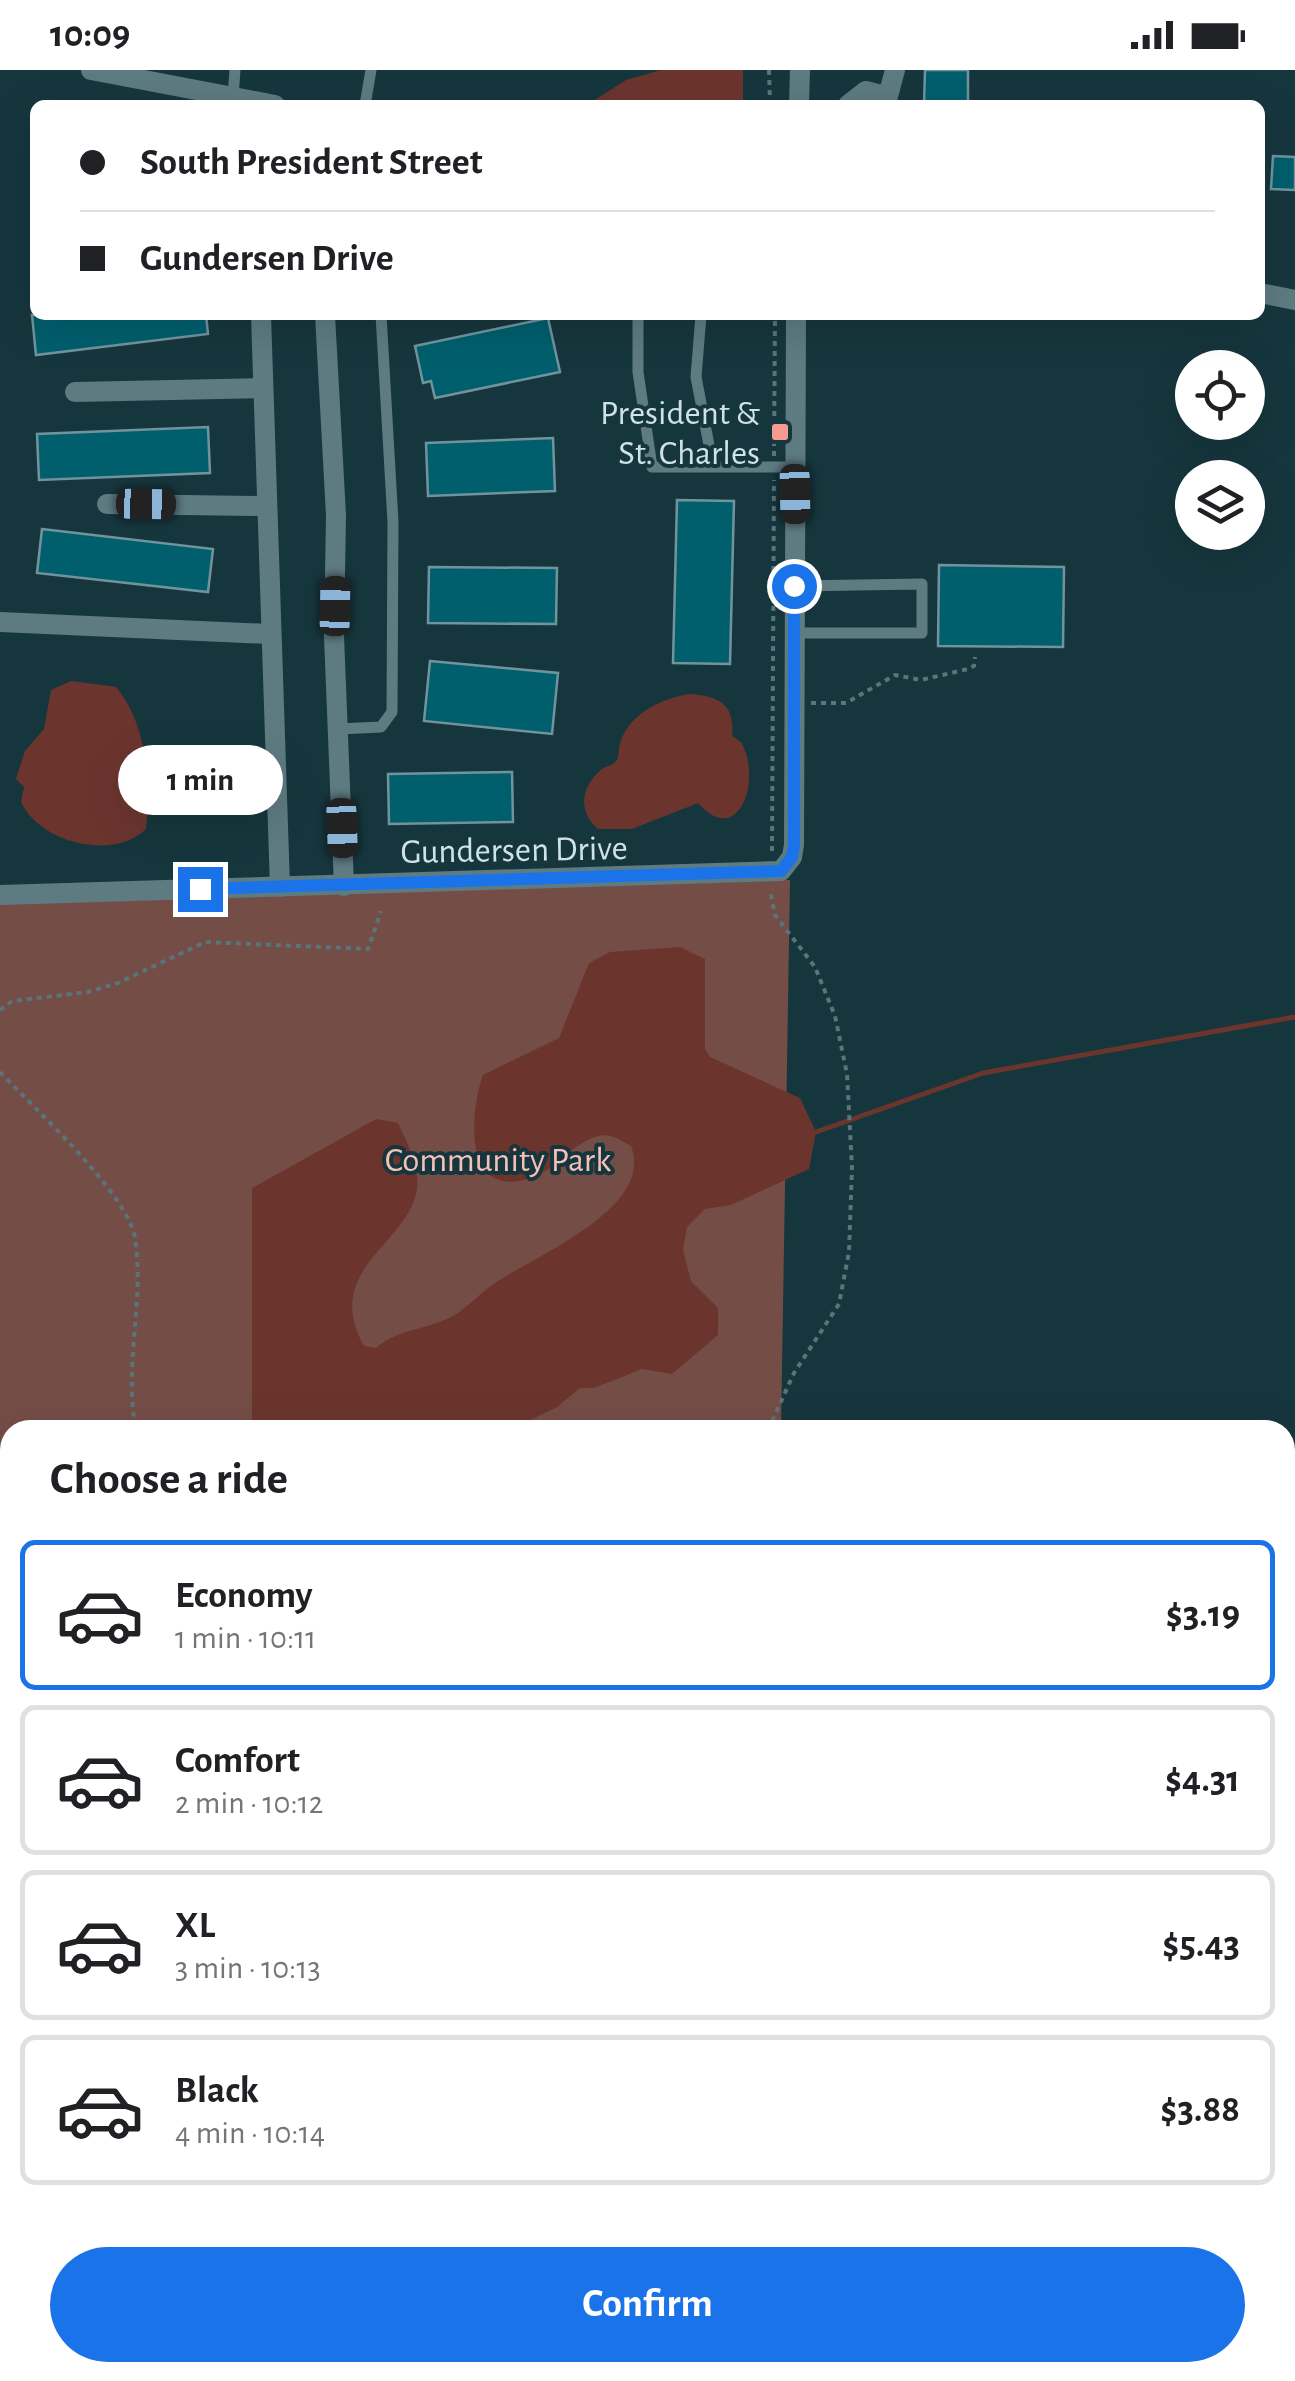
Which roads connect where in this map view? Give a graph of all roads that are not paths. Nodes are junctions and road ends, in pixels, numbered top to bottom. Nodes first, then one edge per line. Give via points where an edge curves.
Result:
1 (90, 70) edge
2 (236, 70) edge
3 (371, 70) edge
4 (800, 70) edge
5 (895, 70) edge
6 (233, 97) junction
7 (248, 100) edge
8 (367, 100) edge
9 (800, 100) edge
10 (854, 100) edge
11 (882, 100) edge
12 (889, 100) edge
13 (1265, 294) edge
14 (1295, 300) edge
15 (260, 320) edge
16 (325, 320) edge
17 (381, 320) edge
18 (638, 320) edge
19 (701, 320) edge
20 (796, 320) edge
21 (262, 388) junction
22 (76, 392) dead end
23 (713, 466) junction
24 (794, 467) junction
25 (106, 504) dead end
26 (266, 506) junction
27 (794, 586) junction
28 (0, 622) edge
29 (794, 633) junction
30 (269, 634) junction
31 (338, 729) junction
32 (344, 886) junction
33 (280, 887) junction
34 (0, 895) edge

1 - 6 street
2 - 6 lane
3 - 8 lane
4 - 9 street
5 - 12 street
6 - 7 street
10 - 11 street via 866,91
13 - 14 street
15 - 21 street
16 - 31 street
17 - 31 lane via 393,522 392,712 380,727
18 - 23 lane via 652,467
19 - 23 lane via 696,377
20 - 24 street
21 - 22 street
21 - 26 street
23 - 24 lane
24 - 27 street
25 - 26 street
26 - 30 street
27 - 29 street
27 - 29 lane via 922,584 922,633
28 - 30 street
29 - 32 street, Gundersen Drive via 794,845 771,874
30 - 33 street
31 - 32 street
32 - 33 street, Gundersen Drive
33 - 34 street, Gundersen Drive

